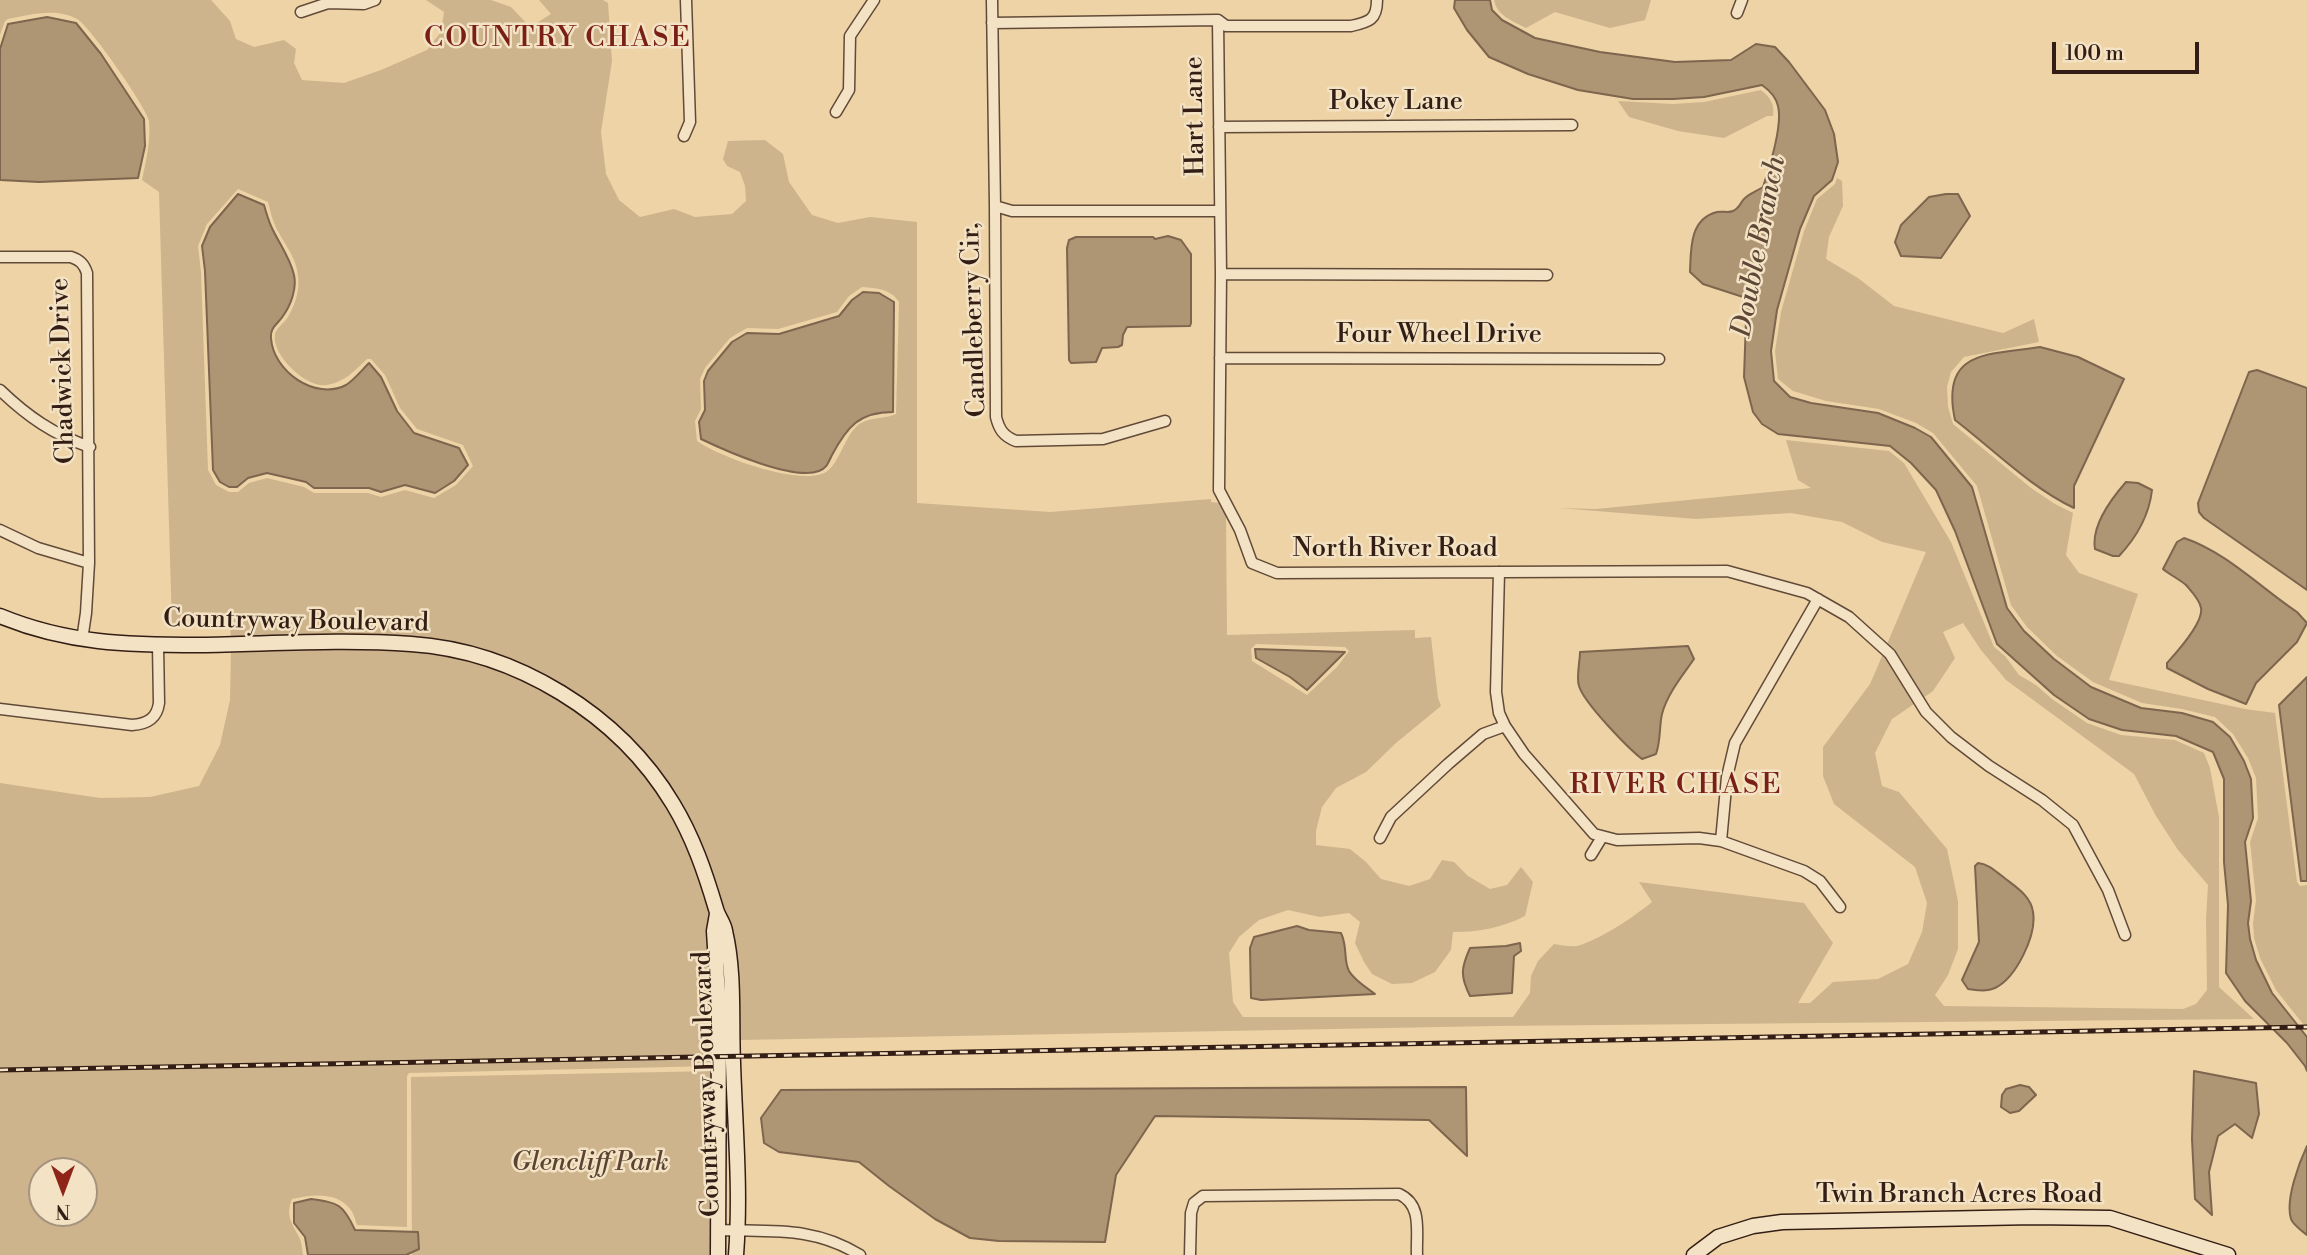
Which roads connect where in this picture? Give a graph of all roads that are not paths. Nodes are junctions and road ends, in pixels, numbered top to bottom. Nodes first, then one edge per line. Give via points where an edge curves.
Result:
1 (375, 0) edge
2 (686, 0) edge
3 (874, 0) edge
4 (992, 0) edge
5 (1377, 0) edge
6 (1742, 0) edge
7 (301, 12) dead end
8 (1737, 13) dead end
9 (1218, 20) junction
10 (992, 23) junction
11 (836, 112) dead end
12 (1572, 125) dead end
13 (1219, 127) junction
14 (684, 136) dead end
15 (995, 206) junction
16 (1220, 211) junction
17 (0, 257) edge
18 (1221, 274) junction
19 (1547, 275) dead end
20 (1220, 358) junction
21 (1658, 359) dead end
22 (0, 390) edge
23 (1165, 421) dead end
24 (90, 447) junction
25 (0, 530) edge
26 (89, 563) junction
27 (1499, 572) junction
28 (1818, 599) junction
29 (0, 616) edge
30 (82, 640) junction
31 (158, 645) junction
32 (0, 709) edge
33 (1505, 726) junction
34 (1602, 837) junction
35 (1380, 838) dead end
36 (1721, 841) junction
37 (1591, 855) dead end
38 (1840, 907) dead end
39 (717, 914) junction
40 (2125, 935) dead end
41 (719, 1230) junction
42 (738, 1231) junction
43 (718, 1255) edge
44 (736, 1255) edge
45 (860, 1255) edge
46 (1190, 1255) edge
47 (1417, 1255) edge
48 (1694, 1255) edge
49 (2228, 1255) edge

1 - 7 street via 364,4 328,2
2 - 14 street via 690,122
3 - 11 street via 850,36 849,90
4 - 10 street
5 - 9 street via 1373,17 1351,26 1226,26
6 - 8 street
9 - 10 street
9 - 13 street, Hart Lane
10 - 15 street
12 - 13 street, Pokey Lane
13 - 16 street, Hart Lane
15 - 16 street via 1012,211
15 - 23 street, Candleberry Cir, via 996,416 1002,432 1016,441 1089,440
16 - 18 street, North River Road
17 - 24 street, Chadwick Drive via 63,256 84,265
18 - 19 street
18 - 20 street, North River Road
20 - 21 street, Four Wheel Drive
20 - 27 street, North River Road via 1219,490 1252,564 1276,573
22 - 24 street via 48,429
24 - 26 street, Chadwick Drive
25 - 26 street via 38,548
26 - 30 street, Chadwick Drive
27 - 28 street, North River Road via 1727,571
27 - 33 street via 1496,692
28 - 36 street via 1735,743
28 - 40 street, North River Road via 1849,617 1891,654 1926,712 1951,737 2073,825 2108,890
29 - 30 street, Countryway Boulevard
30 - 31 street, Countryway Boulevard
31 - 32 street via 158,711 148,722 132,725
31 - 39 street, Countryway Boulevard via 412,644 464,652 533,677 579,704 636,754 685,826 710,884
33 - 34 street via 1582,822
33 - 35 street via 1483,734 1448,764 1391,817
34 - 36 street
34 - 37 street
36 - 38 street via 1804,871 1820,881
39 - 41 street, Countryway Boulevard
39 - 42 street, Countryway Boulevard via 725,928 730,970
41 - 42 street
41 - 43 street, Countryway Boulevard
42 - 44 street, Countryway Boulevard
42 - 45 street via 807,1234
46 - 47 street via 1191,1213 1203,1196 1399,1194 1415,1207
48 - 49 street, Twin Branch Acres Road via 1718,1237 1782,1222 2033,1217 2110,1218

